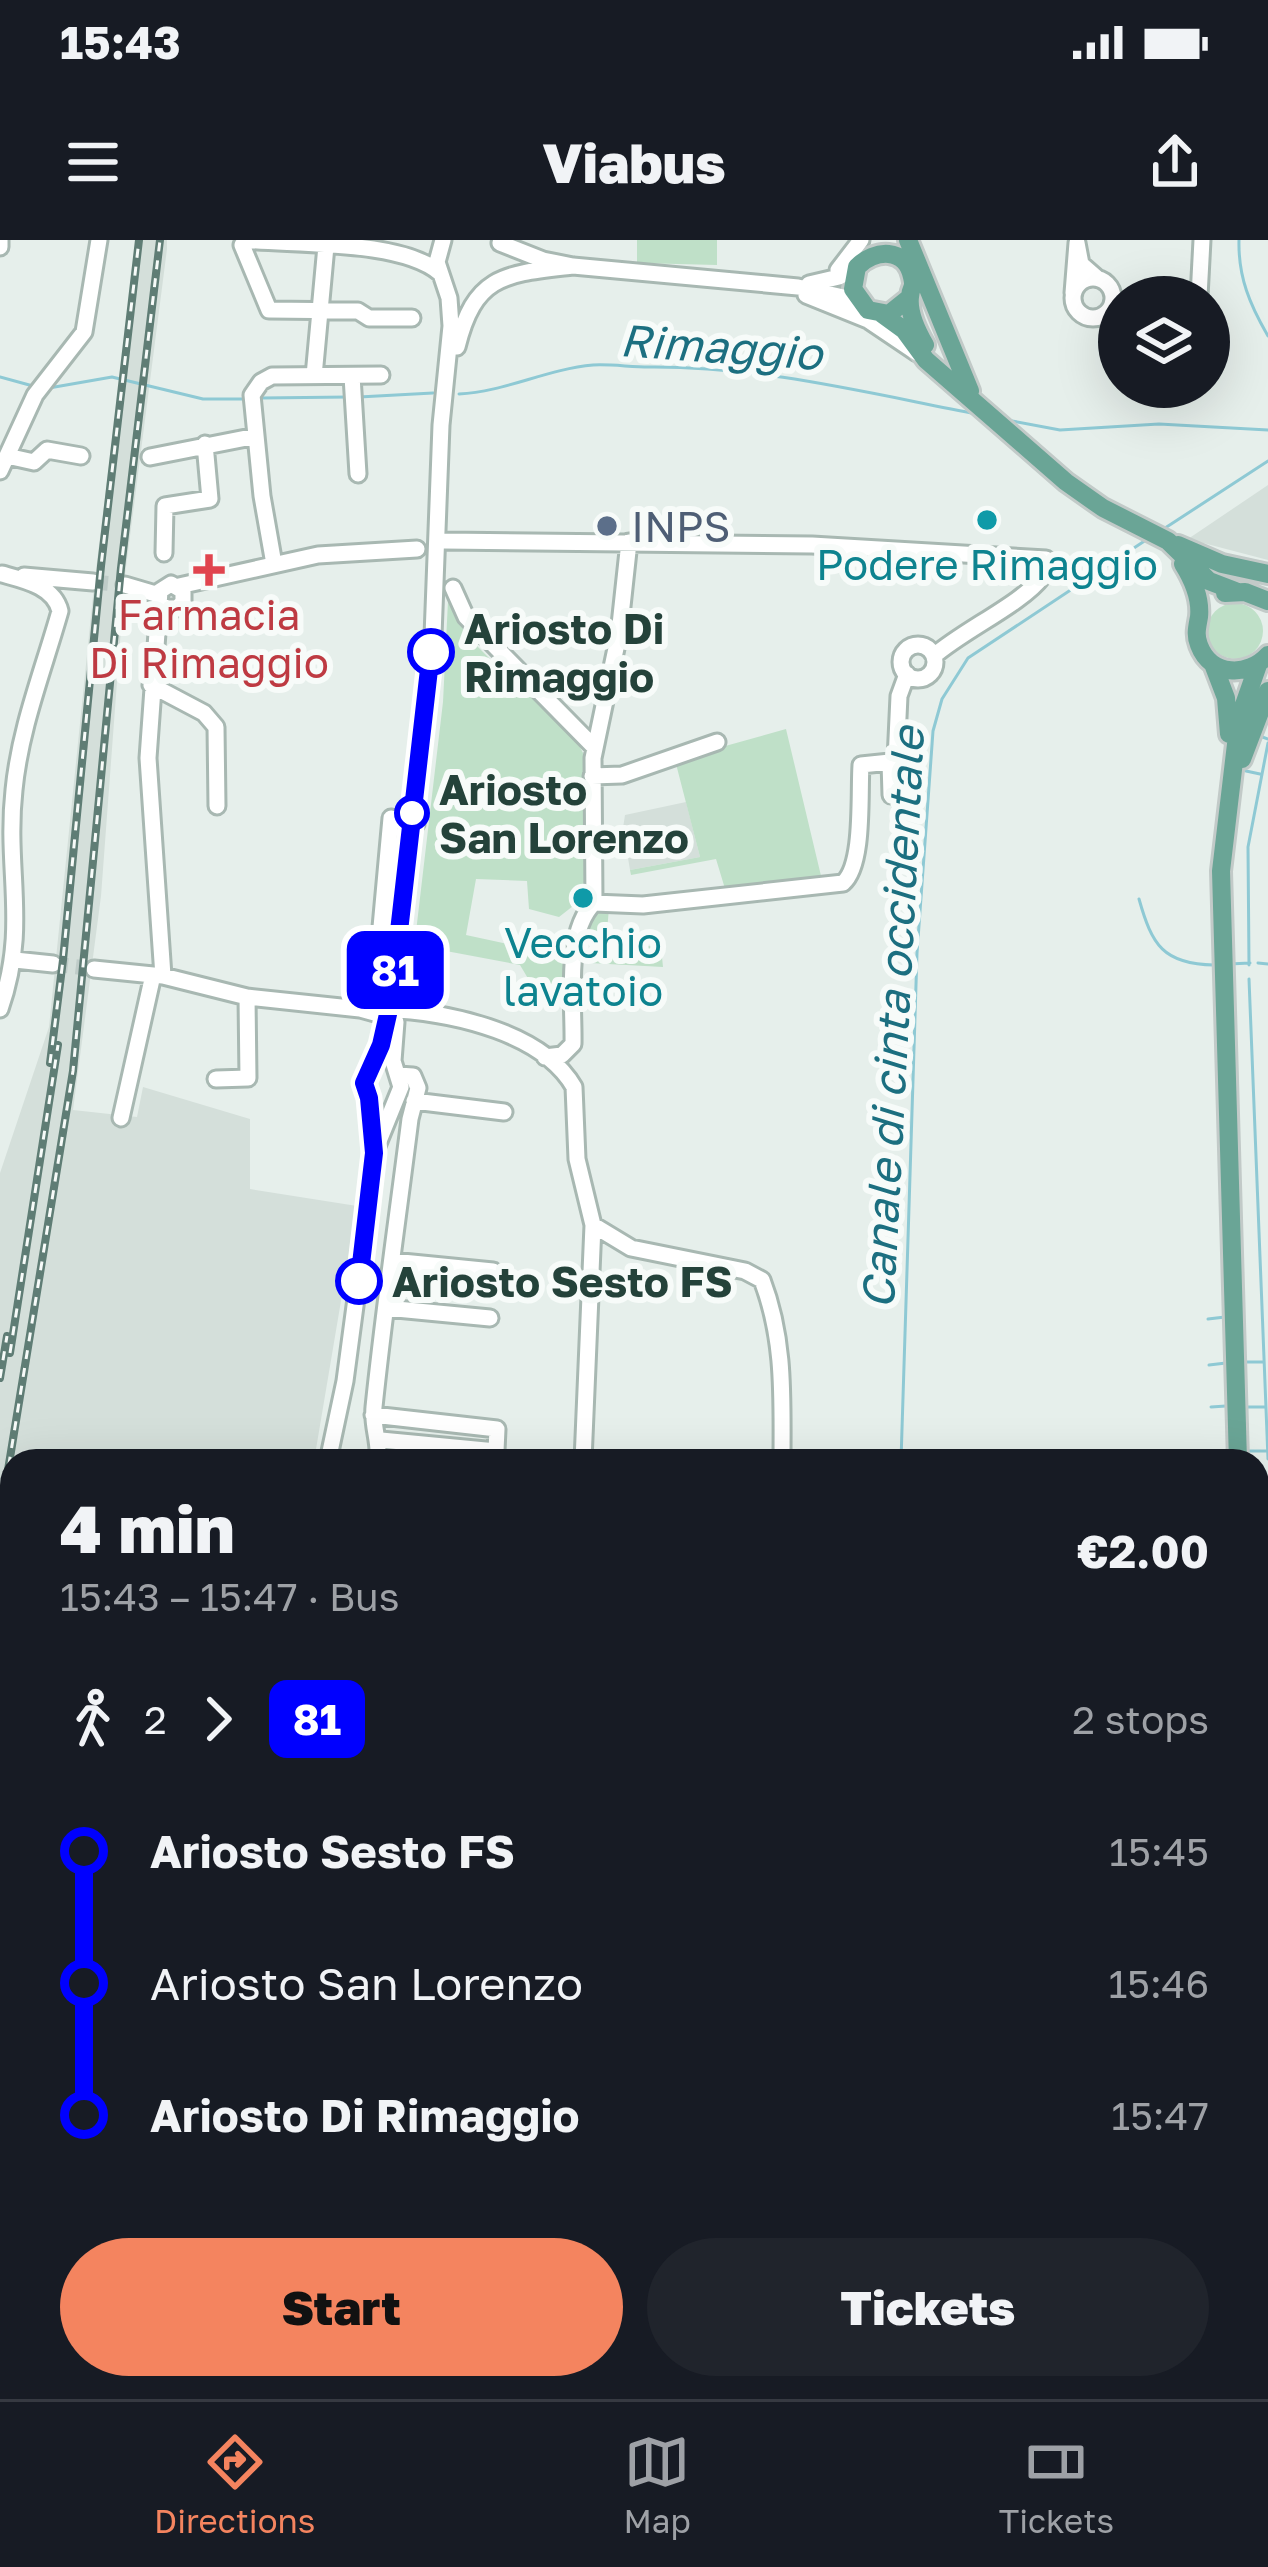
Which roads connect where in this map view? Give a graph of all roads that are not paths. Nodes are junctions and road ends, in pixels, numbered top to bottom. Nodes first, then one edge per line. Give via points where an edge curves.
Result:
1 (99, 240) edge
2 (350, 240) edge
3 (443, 240) edge
4 (892, 240) edge
5 (908, 240) edge
6 (1202, 240) edge
7 (499, 242) edge
8 (1077, 242) edge
9 (243, 243) edge
10 (326, 246) junction
11 (385, 248) junction
12 (865, 251) edge
13 (905, 263) junction
14 (573, 266) junction
15 (442, 276) junction
16 (1200, 276) edge
17 (1097, 278) junction
18 (819, 282) junction
19 (780, 286) junction
20 (798, 287) junction
21 (486, 288) junction
22 (1073, 297) junction
23 (909, 298) junction
24 (857, 300) junction
25 (321, 313) junction
26 (882, 314) junction
27 (412, 318) dead end
28 (1092, 318) junction
29 (1098, 318) edge
30 (926, 360) junction
31 (448, 373) junction
32 (381, 375) dead end
33 (314, 376) junction
34 (352, 383) junction
35 (958, 386) junction
36 (980, 405) junction
37 (256, 436) junction
38 (205, 444) junction
39 (82, 456) dead end
40 (151, 457) dead end
41 (4, 463) edge
42 (358, 474) dead end
43 (1166, 540) junction
44 (629, 542) junction
45 (440, 543) junction
46 (417, 549) junction
47 (164, 553) dead end
48 (274, 564) junction
49 (1, 574) edge
50 (1268, 574) edge
51 (93, 582) tunnel mouth
52 (125, 585) tunnel mouth
53 (435, 585) junction
54 (454, 588) dead end
55 (1235, 591) junction
56 (164, 602) junction
57 (1265, 603) edge
58 (1199, 615) junction
59 (934, 656) junction
60 (1263, 660) edge
61 (1213, 664) junction
62 (907, 674) junction
63 (151, 685) junction
64 (1268, 692) edge
65 (717, 742) dead end
66 (595, 748) junction
67 (896, 760) dead end
68 (592, 776) junction
69 (1228, 789) junction
70 (891, 795) dead end
71 (217, 806) dead end
72 (412, 820) junction
73 (418, 838) junction
74 (7, 865) edge
75 (594, 902) junction
76 (15, 960) junction
77 (53, 964) tunnel mouth
78 (94, 968) tunnel mouth
79 (158, 975) junction
80 (247, 997) junction
81 (0, 1009) edge
82 (397, 1013) junction
83 (545, 1057) junction
84 (369, 1071) junction
85 (398, 1074) junction
86 (216, 1079) dead end
87 (369, 1098) junction
88 (393, 1100) junction
89 (414, 1101) junction
90 (504, 1112) dead end
91 (121, 1118) dead end
92 (374, 1153) junction
93 (593, 1225) junction
94 (391, 1268) junction
95 (386, 1308) junction
96 (490, 1318) dead end
97 (373, 1415) junction
98 (380, 1440) junction
99 (332, 1449) edge
100 (379, 1449) edge
101 (475, 1449) edge
102 (496, 1449) edge
103 (584, 1449) edge
104 (782, 1449) edge
105 (1238, 1449) edge

1 - 41 street via 83,332 39,389
2 - 11 street
3 - 11 street
3 - 15 street
4 - 13 main road
5 - 36 main road
6 - 16 street
7 - 14 street
7 - 21 street via 503,268
8 - 17 street via 1082,264
8 - 22 street
9 - 10 street
9 - 25 street via 266,307
10 - 11 street
10 - 25 street
11 - 15 street via 416,256
12 - 13 main road
12 - 18 street
12 - 18 street
12 - 24 main road via 852,284
13 - 23 main road
14 - 19 street
14 - 21 street
15 - 21 street via 464,292
15 - 31 street
17 - 22 street via 1083,280
17 - 28 street via 1113,299
18 - 20 street
19 - 20 street
19 - 30 street via 868,320
20 - 24 street
21 - 31 street via 466,314
22 - 28 street via 1076,310
23 - 26 main road
23 - 35 main road via 919,334
24 - 26 main road
25 - 27 street
25 - 33 street
26 - 30 main road
28 - 29 street
30 - 35 main road
31 - 45 street
32 - 34 street
33 - 34 street
33 - 37 street via 272,376 254,396
34 - 42 street
35 - 36 main road
36 - 43 main road via 1066,482
37 - 38 street
37 - 48 street
38 - 40 street
38 - 47 street via 210,500 165,506
39 - 41 street via 47,450 34,462
43 - 50 main road
43 - 55 main road via 1209,580
43 - 58 main road via 1190,574
44 - 45 street
44 - 59 street via 1046,559 1036,583
44 - 66 street
45 - 46 street
45 - 53 street
45 - 73 street via 438,658
46 - 48 street
46 - 53 street
48 - 56 street via 198,583 181,590 183,602
49 - 51 street
49 - 74 street via 43,589 60,608 17,768
52 - 56 street
53 - 72 street
54 - 66 street via 466,617
55 - 57 main road
55 - 58 main road
56 - 63 street
58 - 61 main road via 1197,642
59 - 62 street via 927,676
59 - 62 street via 922,645 907,649
60 - 61 main road via 1232,671
60 - 69 main road via 1244,703
61 - 69 main road via 1228,707
62 - 67 street via 898,696
63 - 71 street via 212,713
63 - 79 street
64 - 69 main road
65 - 68 street via 622,775
66 - 68 street
68 - 75 street
69 - 105 main road via 1222,949
70 - 75 street via 890,762 861,765 859,854 843,883 644,905
72 - 73 street
72 - 82 street
73 - 82 street
74 - 76 street
75 - 83 street via 575,936 573,1044
76 - 77 street
76 - 81 street
78 - 79 street
79 - 80 street
79 - 91 street
80 - 82 street
80 - 86 street via 248,1078
82 - 83 street via 494,1030
82 - 84 street
82 - 85 street
83 - 93 street via 574,1087 577,1159
84 - 85 street via 387,1066
84 - 87 street
85 - 88 street
85 - 89 street via 417,1079
87 - 88 street
87 - 92 street
88 - 92 street
89 - 90 street
89 - 94 street
92 - 99 street
93 - 103 street
93 - 104 street via 631,1248 762,1280 783,1372
94 - 94 street via 493,1271 492,1288
94 - 95 street
95 - 96 street
95 - 97 street
97 - 98 street
97 - 102 street via 497,1429
98 - 100 street
98 - 101 street

